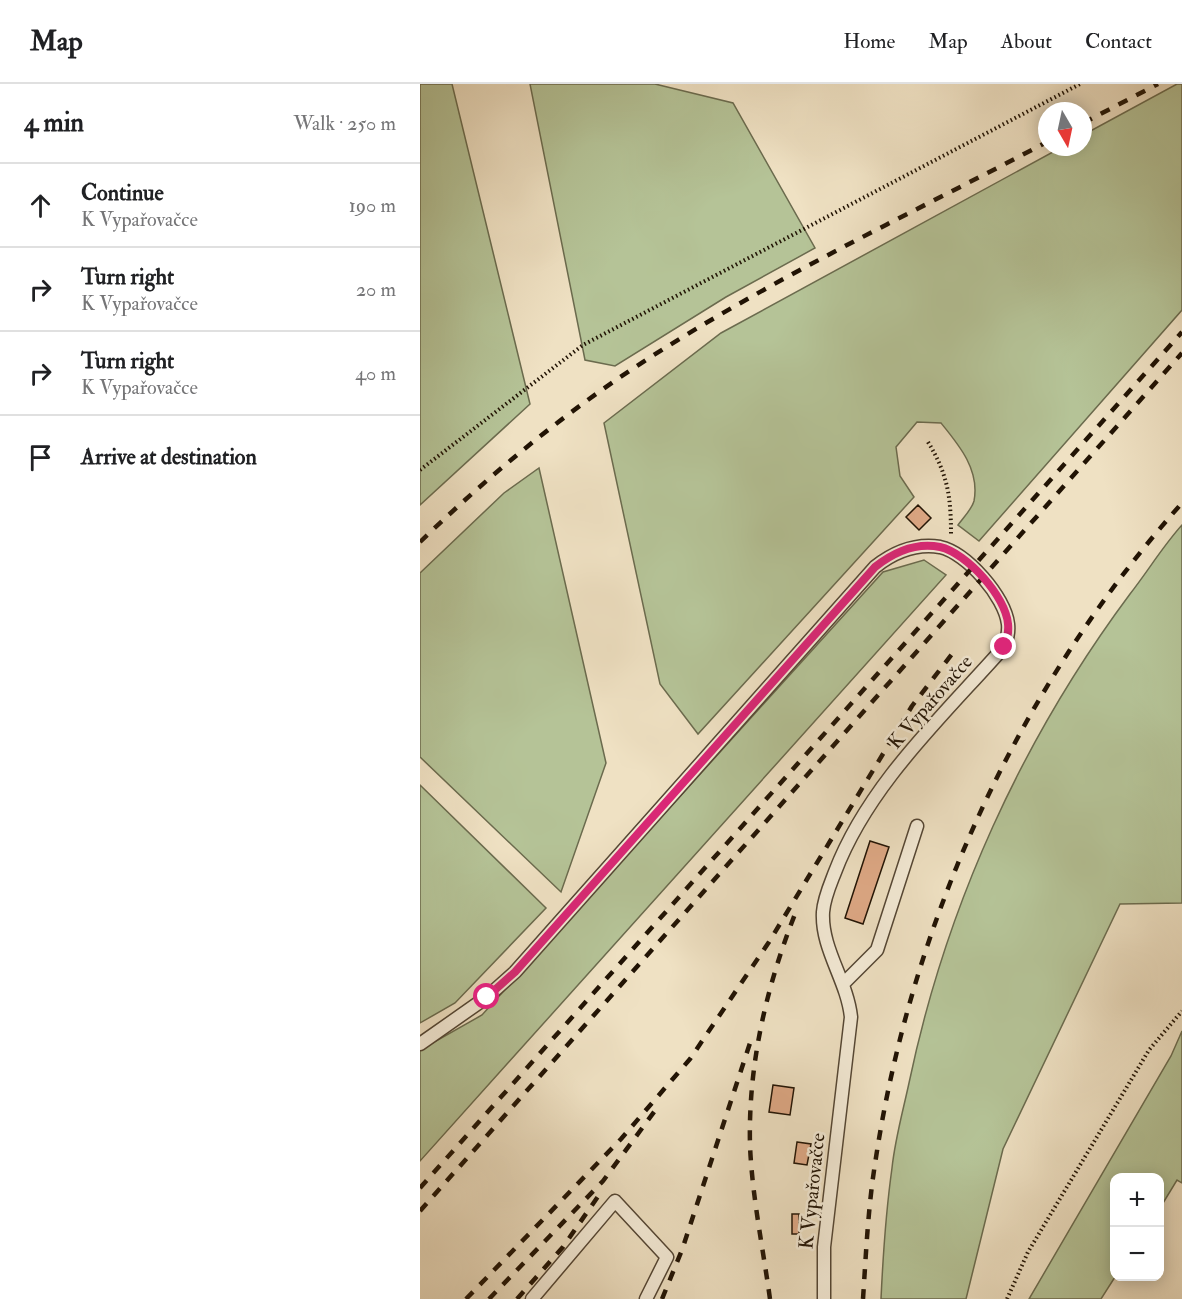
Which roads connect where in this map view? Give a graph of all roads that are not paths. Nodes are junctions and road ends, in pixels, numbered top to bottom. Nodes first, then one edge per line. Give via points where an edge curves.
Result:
1 (917, 826) dead end
2 (844, 983) junction
3 (420, 1044) edge
4 (532, 1299) edge
5 (646, 1299) edge
6 (824, 1299) edge

1 - 2 lane via 878,950
2 - 3 lane, K Vypařovačce via 828,945 823,911 840,859 876,797 1004,647 1008,636 1007,617 1000,600 951,551 927,546 913,548 889,556 875,567 515,972
2 - 6 lane, K Vypařovačce via 851,1017 824,1247
4 - 5 lane via 615,1201 667,1257

